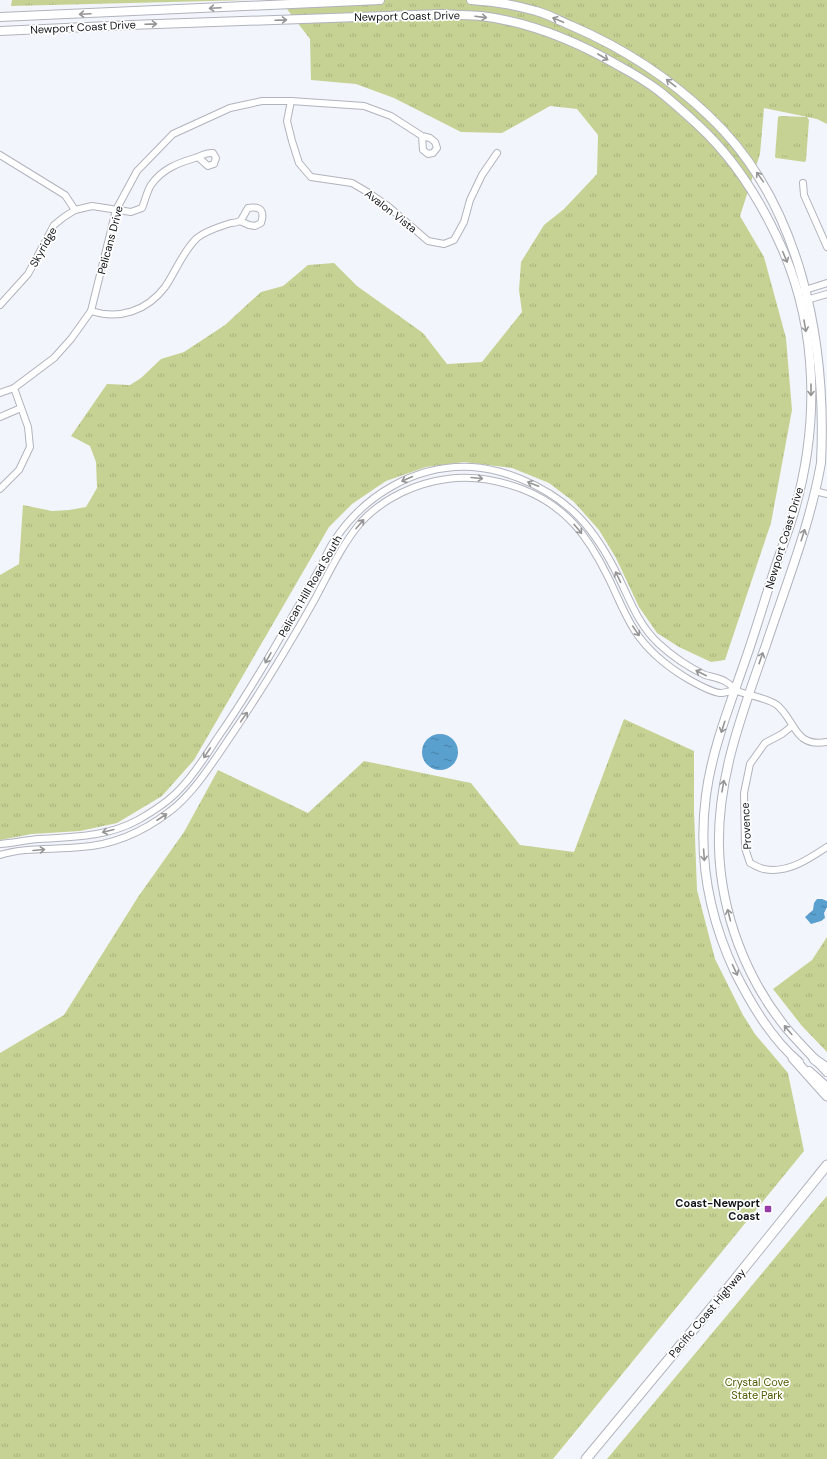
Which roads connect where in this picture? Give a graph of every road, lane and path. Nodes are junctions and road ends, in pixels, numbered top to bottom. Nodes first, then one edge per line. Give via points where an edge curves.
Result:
1 (380, 0) edge
2 (471, 0) edge
3 (0, 18) edge
4 (0, 31) edge
5 (291, 101) junction
6 (422, 136) dead end
7 (497, 153) dead end
8 (0, 155) edge
9 (198, 157) dead end
10 (803, 183) dead end
11 (75, 210) junction
12 (116, 210) junction
13 (240, 221) dead end
14 (827, 247) edge
15 (827, 283) edge
16 (812, 288) junction
17 (798, 292) junction
18 (827, 294) edge
19 (814, 297) junction
20 (800, 302) junction
21 (0, 305) edge
22 (91, 311) junction
23 (14, 388) junction
24 (0, 394) edge
25 (21, 408) junction
26 (0, 417) edge
27 (0, 489) edge
28 (815, 491) junction
29 (827, 494) edge
30 (600, 543) junction
31 (592, 547) junction
32 (735, 690) junction
33 (749, 695) junction
34 (792, 726) junction
35 (217, 739) junction
36 (827, 742) edge
37 (225, 744) junction
38 (178, 792) junction
39 (184, 798) junction
40 (0, 844) edge
41 (827, 847) edge
42 (0, 855) edge
43 (793, 1058) junction
44 (814, 1059) junction
45 (827, 1068) edge
46 (827, 1072) edge
47 (827, 1087) edge
48 (827, 1096) edge
49 (827, 1156) edge
50 (825, 1168) edge
51 (586, 1459) edge

1 -> 3 main road, Newport Coast Drive
16 -> 2 main road, Newport Coast Drive via 801,252 768,188 720,126 688,96 661,75 590,34 538,11
4 -> 17 main road, Newport Coast Drive via 442,14 481,16 555,34 594,51 657,90 711,137 761,206 788,262
5 - 6 street, Pelicans Drive via 364,106 391,116
5 - 7 street, Avalon Vista via 288,121 292,142 299,163 312,177 352,183 389,207 428,241 444,244 454,240 464,222 470,200 482,175
5 - 12 street, Pelicans Drive via 262,101 230,108 173,134 137,171
8 - 11 street via 64,195
9 - 12 street via 180,162 162,172 150,185 142,208 131,212
10 - 14 street via 804,195
11 - 12 street via 92,206
11 - 21 street, Skyridge via 54,225 28,274
12 - 22 street, Pelicans Drive
13 - 22 street via 215,228 198,237 157,296 140,308 111,315
15 - 16 street
16 - 17 street
16 - 19 main road, Newport Coast Drive
17 - 20 main road, Newport Coast Drive
18 - 19 street
19 - 20 street
19 - 28 main road, Newport Coast Drive via 820,319 827,392 822,460
20 -> 32 main road, Newport Coast Drive via 812,385 811,423 806,460 795,509
22 - 23 street, Pelicans Drive via 54,358
23 - 24 street, Pelicans Drive
23 - 25 street
25 - 26 street
25 - 27 street via 28,427 30,447 19,470
28 - 29 street
33 -> 28 main road, Newport Coast Drive via 810,514
30 - 31 street
32 -> 30 street, Pelican Hill Road South via 726,681 707,676 683,663 645,629
30 -> 35 street, Pelican Hill Road South via 586,524 564,502 540,487 505,473 472,467 443,469 420,473 398,482 377,494 333,541 244,699
31 -> 32 street, Pelican Hill Road South via 620,604 651,652 698,684 720,693
37 -> 31 street, Pelican Hill Road South via 254,702 304,619 348,539 364,519 389,499 428,482 449,478 476,477 505,483 537,495 559,509
32 - 33 street, Pelican Hill Road South
32 -> 43 main road, Newport Coast Drive via 715,752 706,795 704,850 709,894 726,952 744,990 772,1033
33 - 34 street, Pelican Hill Road South via 773,703
44 -> 33 main road, Newport Coast Drive via 786,1028 754,978 733,928 725,896 719,849 721,798 731,750
34 - 36 street, Pelican Hill Road South via 806,740
34 - 41 street, Provence via 766,743 750,764 744,793 745,848 750,863 763,869 779,870 798,864
35 - 37 street
35 -> 38 street, Pelican Hill Road South
37 - 39 street, Pelican Hill Road South
38 - 39 street
38 -> 40 street, Pelican Hill Road South via 138,820 107,832
42 -> 39 street, Pelican Hill Road South via 84,847 118,840 132,835 171,811
43 - 47 main road, Newport Coast Drive
43 - 48 highway
44 - 45 highway
44 - 46 main road, Newport Coast Drive
49 - 50 highway
50 - 51 highway, Pacific Coast Highway

